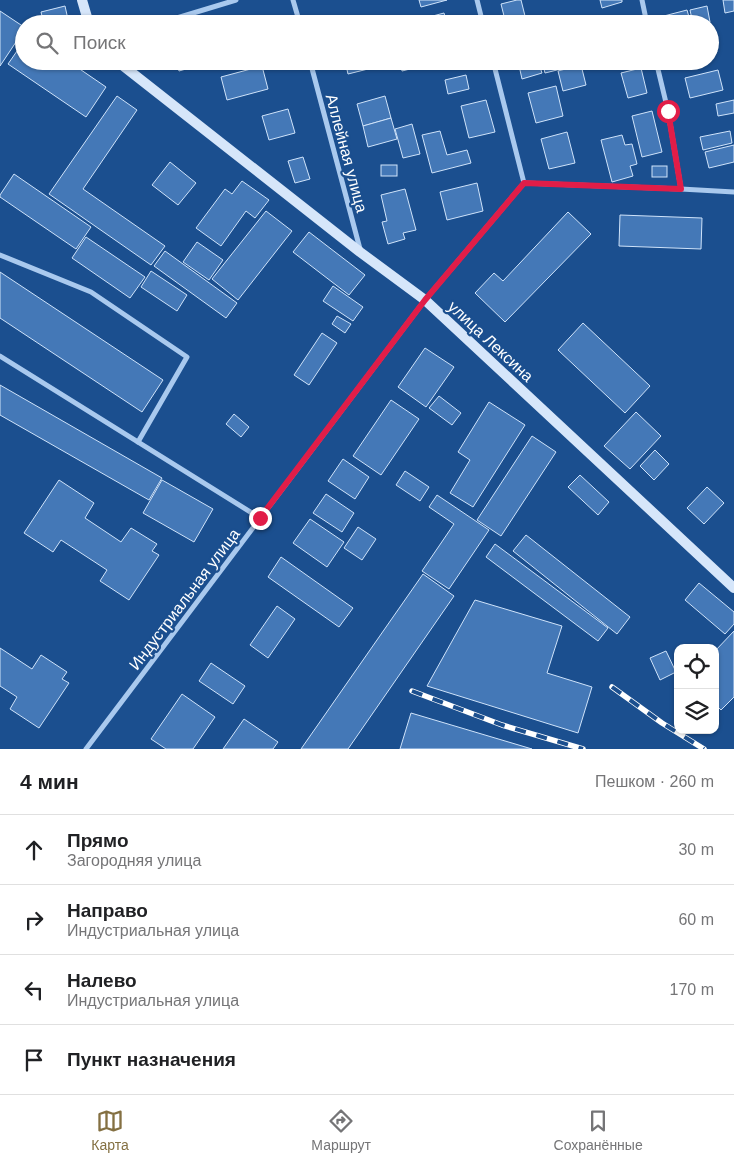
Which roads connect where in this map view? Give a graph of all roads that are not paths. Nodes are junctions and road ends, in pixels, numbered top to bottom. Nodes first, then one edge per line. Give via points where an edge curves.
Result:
1 (82, 0) edge
2 (236, 0) edge
3 (293, 0) edge
4 (477, 0) edge
5 (642, 0) edge
6 (86, 15) edge
7 (187, 15) edge
8 (297, 15) edge
9 (481, 15) edge
10 (645, 15) edge
11 (128, 70) edge
12 (312, 70) edge
13 (495, 70) edge
14 (658, 70) edge
15 (524, 183) junction
16 (681, 189) junction
17 (734, 192) edge
18 (360, 252) junction
19 (0, 255) edge
20 (425, 300) junction
21 (0, 356) edge
22 (138, 442) junction
23 (260, 518) junction
24 (734, 588) edge
25 (86, 749) edge

1 - 6 street
2 - 7 street
3 - 8 street
4 - 9 street
5 - 10 street
11 - 18 street, улица Лексина
12 - 18 street, Аллейная улица
13 - 15 street
14 - 16 street
15 - 16 street
15 - 20 street, Индустриальная улица
16 - 17 street
18 - 20 street, улица Лексина
19 - 22 street via 91,292 187,357
20 - 23 street, Индустриальная улица
20 - 24 street, улица Лексина
21 - 22 street
22 - 23 street
23 - 25 street, Индустриальная улица

